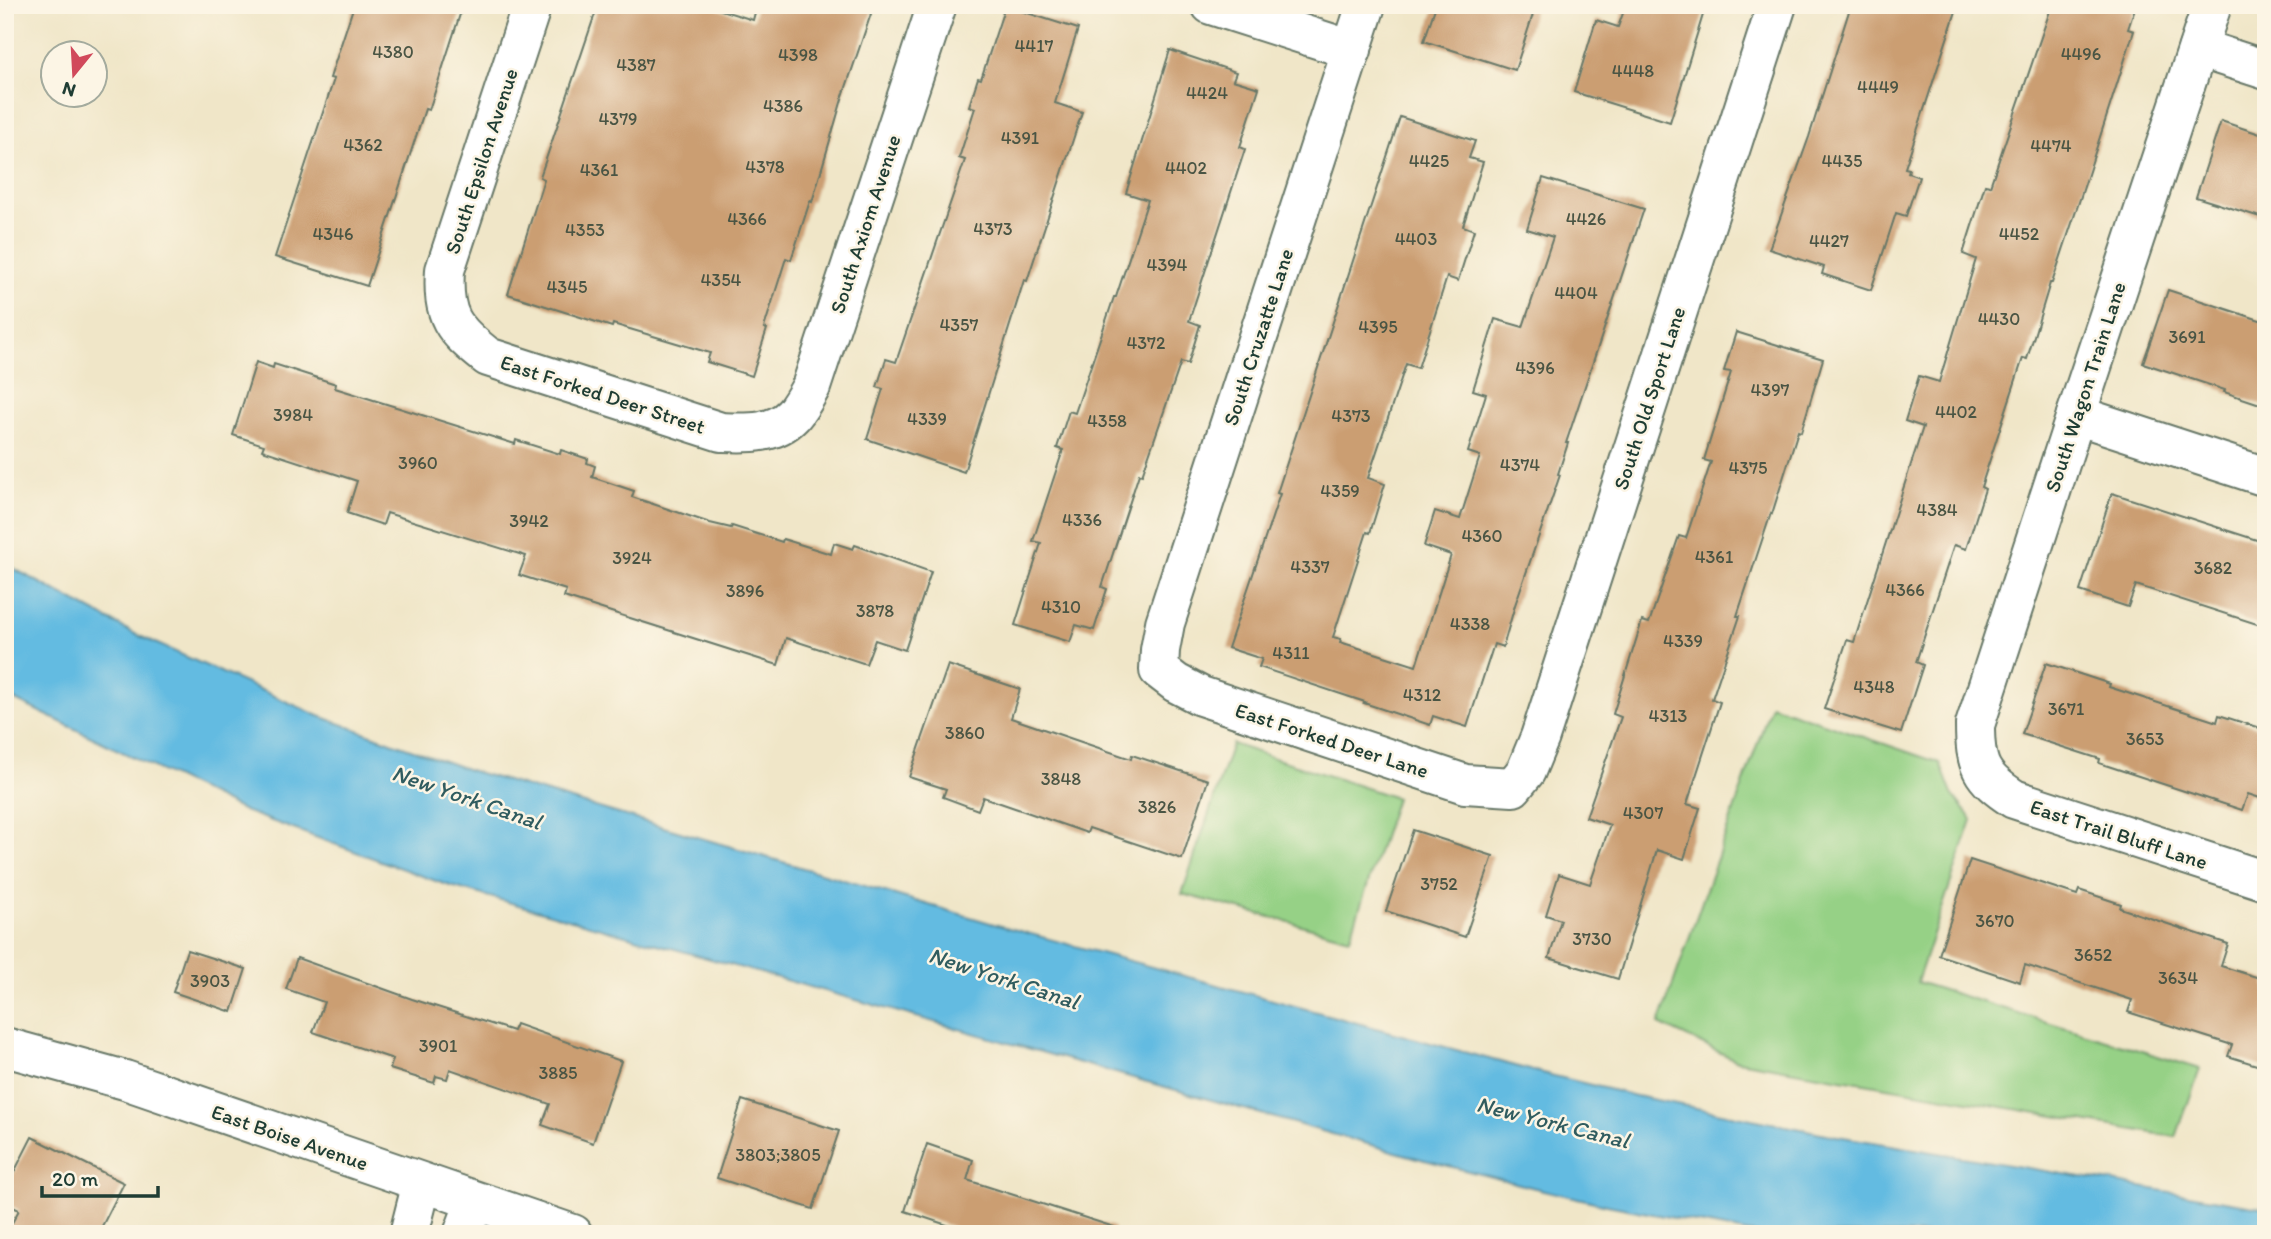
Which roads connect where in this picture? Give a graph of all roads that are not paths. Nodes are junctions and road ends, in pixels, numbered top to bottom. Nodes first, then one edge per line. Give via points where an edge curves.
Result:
1 (532, 5) edge
2 (937, 5) edge
3 (1211, 5) edge
4 (1366, 5) edge
5 (1777, 5) edge
6 (2212, 5) edge
7 (2198, 48) junction
8 (1352, 50) junction
9 (2266, 70) edge
10 (449, 319) joint
11 (2076, 415) junction
12 (772, 430) joint
13 (2266, 477) edge
14 (1159, 670) joint
15 (1982, 771) joint
16 (1513, 787) joint
17 (2266, 881) edge
18 (5, 1047) edge
19 (422, 1183) junction
20 (469, 1218) edge
21 (409, 1234) edge
22 (573, 1234) edge

1 - 10 street, South Epsilon Avenue via 445,270 443,293
2 - 12 street, South Axiom Avenue via 811,387 793,415
3 - 8 street
4 - 8 street, South Cruzatte Lane
5 - 16 street, South Old Sport Lane via 1539,737 1526,771
6 - 7 street, South Wagon Train Lane
7 - 9 street
7 - 11 street, South Wagon Train Lane
8 - 14 street, South Cruzatte Lane via 1165,623
10 - 12 street, East Forked Deer Street via 488,357 721,432
11 - 13 street
11 - 15 street, South Wagon Train Lane via 1975,725 1975,750
14 - 16 street, East Forked Deer Lane via 1201,696 1465,784
15 - 17 street, East Trail Bluff Lane via 1994,787 2014,799
18 - 19 street, East Boise Avenue via 125,1080
19 - 20 street, East Boise Avenue
19 - 21 street
20 - 22 street, East Boise Avenue

